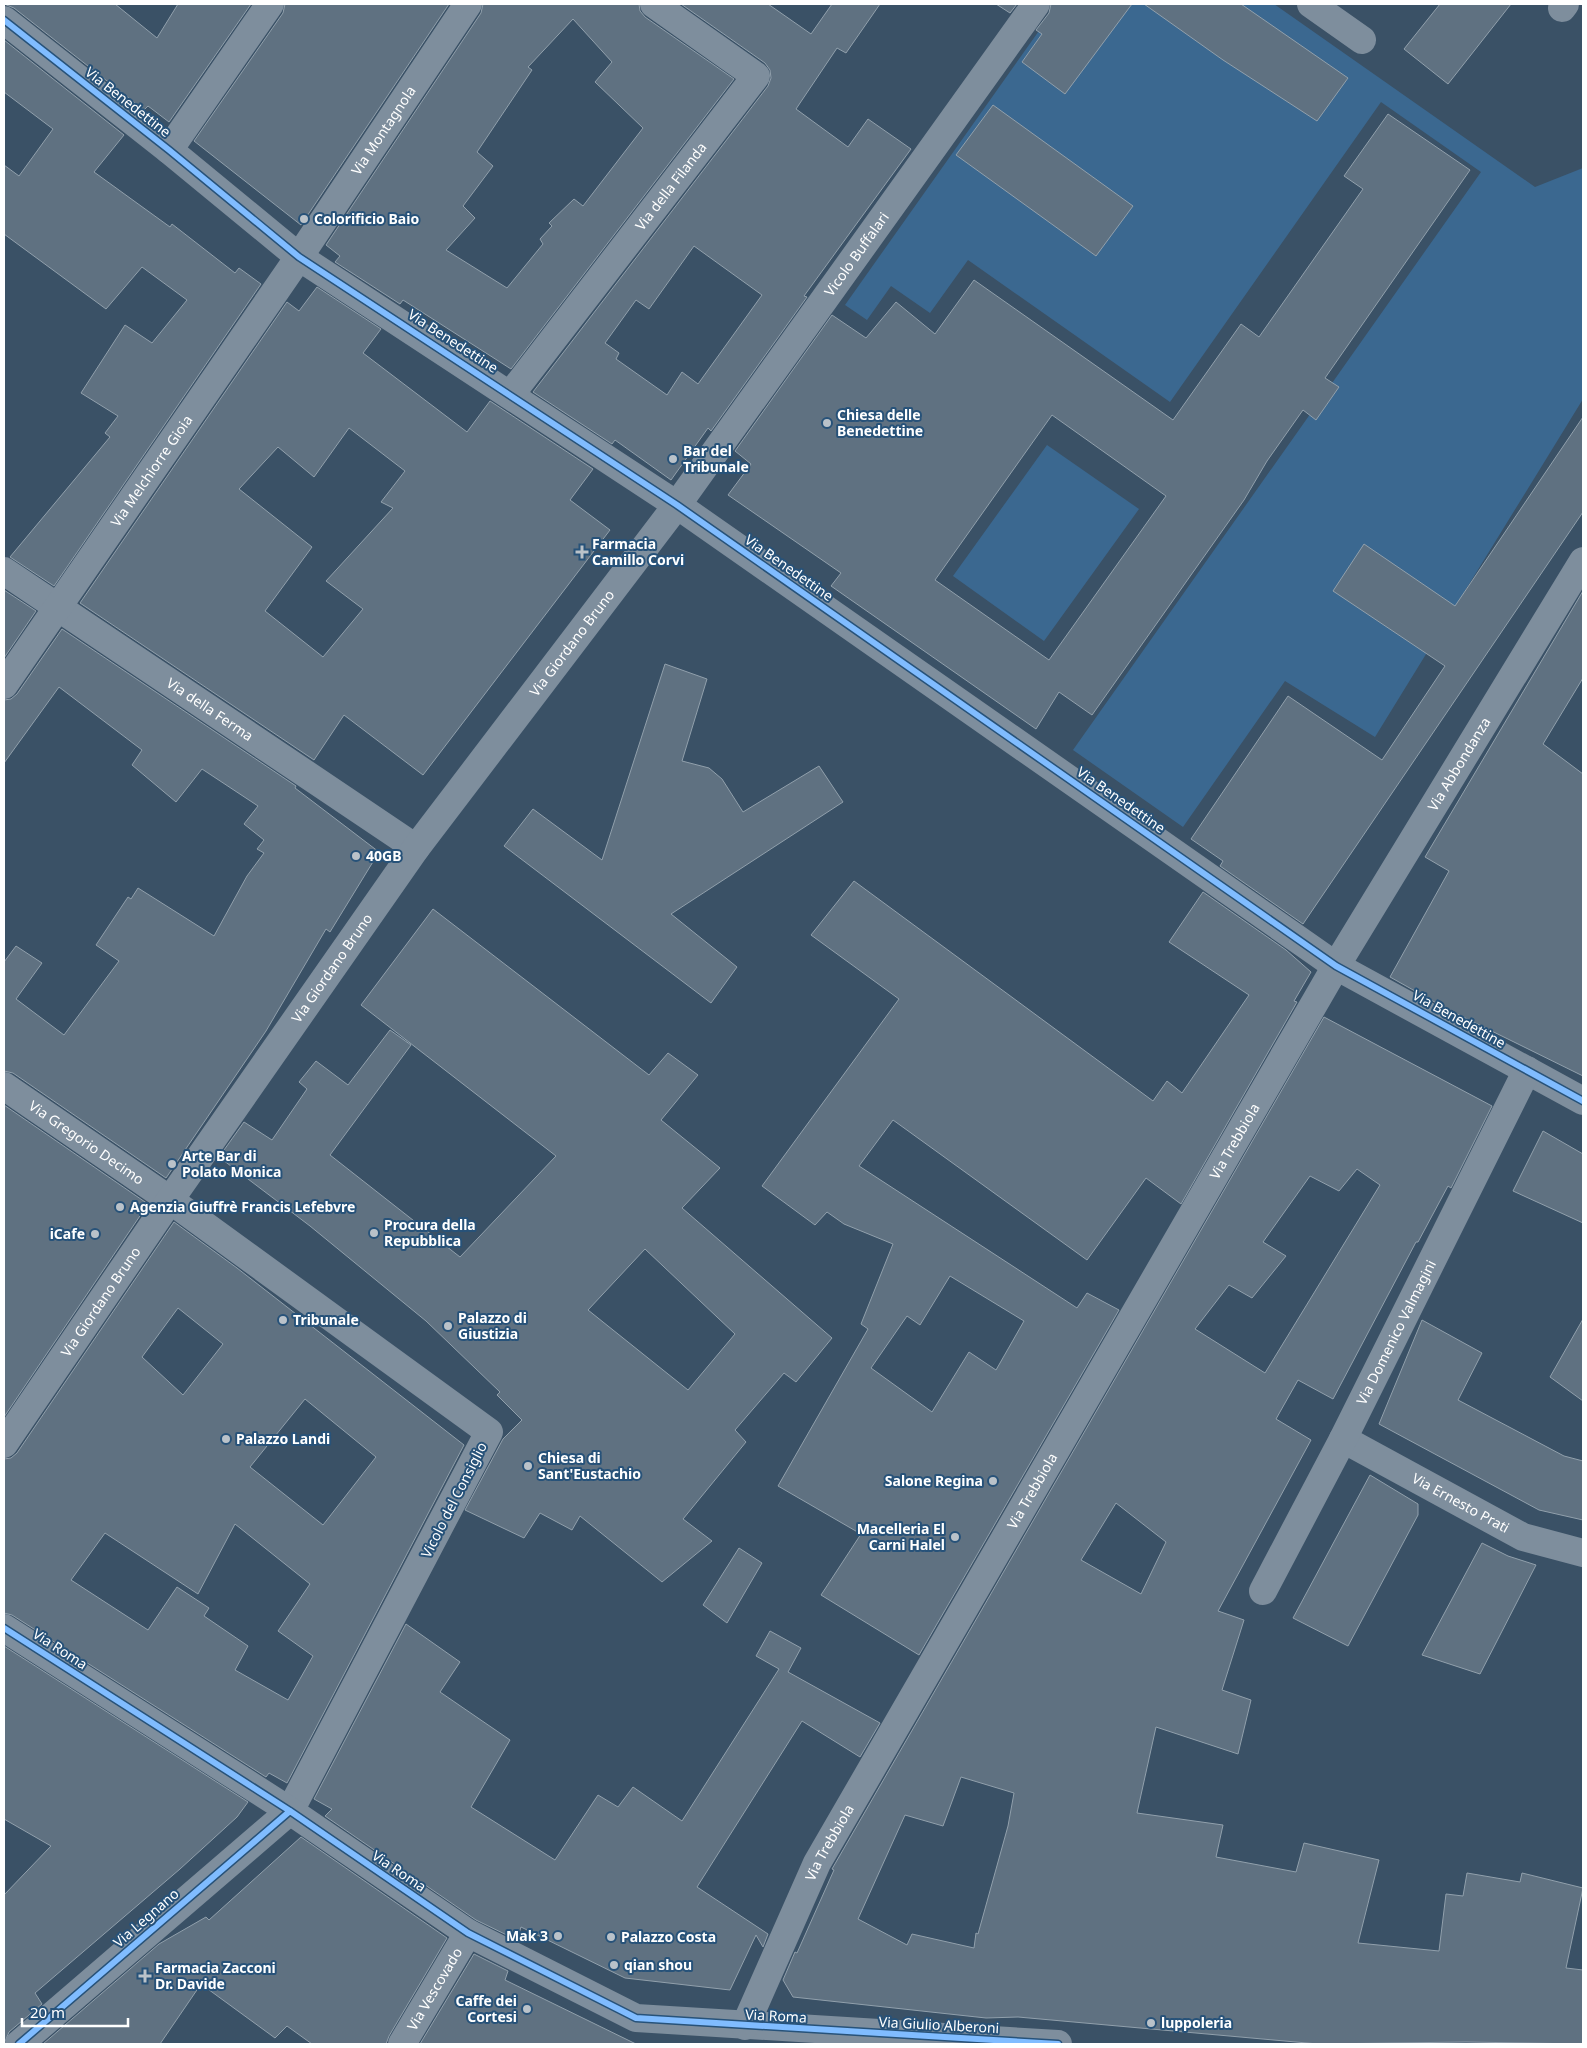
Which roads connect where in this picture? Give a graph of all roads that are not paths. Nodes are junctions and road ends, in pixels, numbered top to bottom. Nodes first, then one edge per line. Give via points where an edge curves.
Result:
1 (270, 4) edge
2 (468, 4) edge
3 (654, 4) edge
4 (1036, 4) edge
5 (1311, 4) edge
6 (4, 20) edge
7 (1362, 40) dead end
8 (168, 150) junction
9 (300, 257) junction
10 (511, 394) junction
11 (677, 505) junction
12 (1583, 561) edge
13 (4, 571) edge
14 (56, 607) junction
15 (4, 684) edge
16 (416, 848) junction
17 (1336, 966) junction
18 (1526, 1070) junction
19 (4, 1086) edge
20 (1583, 1101) edge
21 (170, 1200) junction
22 (1343, 1439) junction
23 (4, 1444) edge
24 (1583, 1553) edge
25 (1262, 1591) dead end
26 (4, 1628) edge
27 (290, 1811) junction
28 (468, 1933) junction
29 (745, 2026) junction
30 (819, 2037) edge
31 (19, 2044) edge
32 (402, 2044) edge
33 (1058, 2044) edge

1 - 8 street
2 - 9 street, Via Montagnola
3 - 10 street, Via della Filanda via 756,76
4 - 11 street, Vicolo Buffalari
5 - 7 street
6 - 8 street, Via Benedettine
8 - 9 street, Via Benedettine
9 - 10 street, Via Benedettine
9 - 14 street, Via Melchiorre Gioia
10 - 11 street, Via Benedettine
11 - 16 street, Via Giordano Bruno
11 - 17 street, Via Benedettine
12 - 17 street, Via Abbondanza
13 - 14 street, Via della Ferma
14 - 15 street, Via Melchiorre Gioia
14 - 16 street, Via della Ferma
16 - 21 street, Via Giordano Bruno
17 - 18 street, Via Benedettine
17 - 29 street, Via Trebbiola via 817,1863
18 - 20 street, Via Benedettine
18 - 22 street, Via Domenico Valmagini
19 - 21 street, Via Gregorio Decimo
21 - 23 street, Via Giordano Bruno
21 - 27 street, Vicolo del Consiglio via 489,1432
22 - 24 street, Via Ernesto Prati via 1524,1537
22 - 25 street, Via Domenico Valmagini
26 - 27 street, Via Roma
27 - 28 street, Via Roma
27 - 31 street, Via Legnano
28 - 29 street, Via Roma via 636,2018
28 - 32 street, Via Vescovado
29 - 30 street, Via Roma
30 - 33 street, Via Giulio Alberoni

